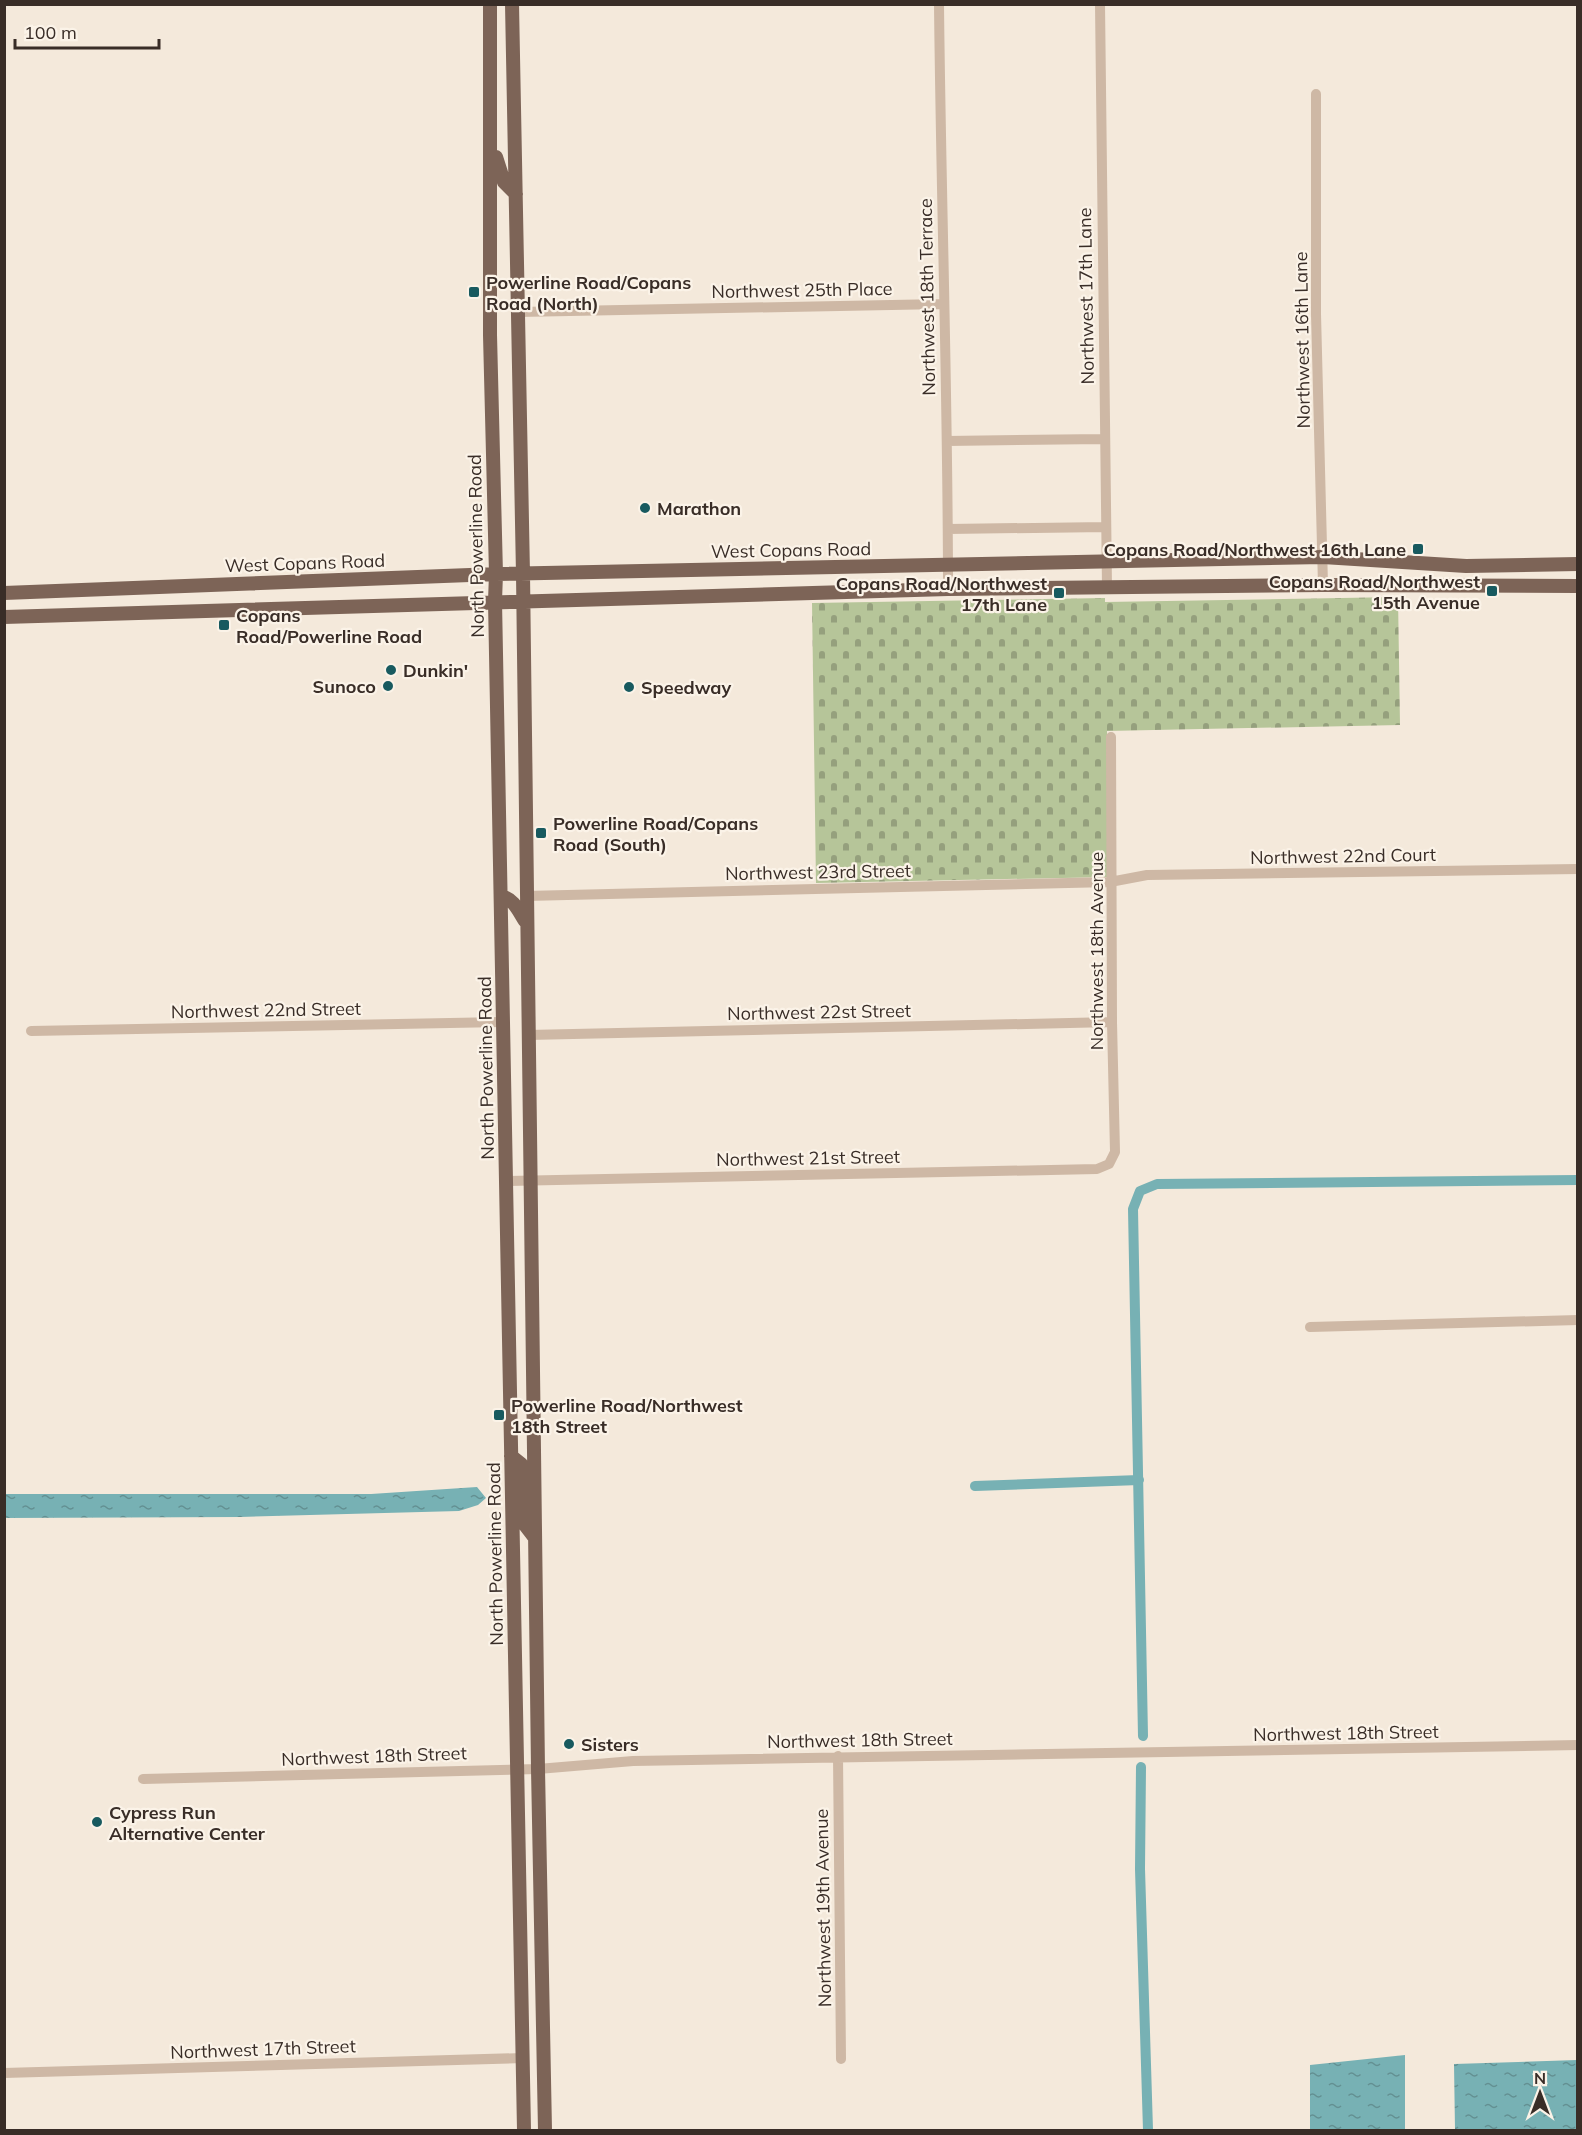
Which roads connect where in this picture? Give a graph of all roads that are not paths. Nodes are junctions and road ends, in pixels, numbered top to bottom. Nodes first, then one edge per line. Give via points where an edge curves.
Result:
1 (490, 4) edge
2 (512, 4) edge
3 (939, 4) edge
4 (1100, 4) edge
5 (1316, 94) dead end
6 (491, 140) junction
7 (516, 194) junction
8 (943, 304) junction
9 (518, 312) junction
10 (1104, 439) junction
11 (947, 441) junction
12 (1106, 527) junction
13 (948, 529) junction
14 (1323, 557) junction
15 (1106, 561) junction
16 (948, 564) junction
17 (1578, 564) edge
18 (496, 574) junction
19 (523, 574) junction
20 (1323, 585) junction
21 (1578, 586) edge
22 (1107, 587) junction
23 (948, 589) junction
24 (4, 593) edge
25 (495, 601) junction
26 (522, 601) junction
27 (4, 617) edge
28 (1111, 737) dead end
29 (1578, 869) edge
30 (1110, 882) junction
31 (501, 896) junction
32 (526, 896) junction
33 (526, 923) junction
34 (502, 1022) junction
35 (1112, 1022) junction
36 (31, 1031) dead end
37 (528, 1035) junction
38 (1109, 1164) joint
39 (530, 1180) junction
40 (507, 1181) junction
41 (1578, 1320) edge
42 (1310, 1327) dead end
43 (511, 1456) junction
44 (535, 1538) junction
45 (1578, 1745) edge
46 (838, 1756) junction
47 (516, 1769) junction
48 (538, 1769) junction
49 (143, 1779) dead end
50 (523, 2031) junction
51 (523, 2058) junction
52 (841, 2059) dead end
53 (544, 2060) junction
54 (4, 2073) edge
55 (545, 2091) junction
56 (524, 2130) edge
57 (545, 2130) edge

1 - 6 main road, North Powerline Road
2 - 7 main road
3 - 8 street, Northwest 18th Terrace
4 - 10 street, Northwest 17th Lane
5 - 14 street, Northwest 16th Lane via 1316,314
6 - 7 main road via 504,182
6 - 18 main road, North Powerline Road via 490,335
7 - 9 main road
8 - 9 street, Northwest 25th Place
8 - 11 street, Northwest 18th Terrace
9 - 19 main road
10 - 11 street
10 - 12 street, Northwest 17th Lane
11 - 13 street, Northwest 18th Terrace
12 - 13 street
12 - 15 street, Northwest 17th Lane
13 - 16 street, Northwest 18th Terrace
14 - 15 main road, West Copans Road
14 - 17 main road, West Copans Road via 1466,566
14 - 20 street, Northwest 16th Lane
15 - 16 main road, West Copans Road
15 - 22 street, Northwest 17th Lane
16 - 19 main road, West Copans Road
16 - 23 street, Northwest 18th Terrace
18 - 19 main road, West Copans Road
18 - 24 main road, West Copans Road
18 - 25 main road, North Powerline Road
19 - 26 main road
20 - 21 main road
20 - 22 main road
22 - 23 main road
23 - 26 main road
25 - 26 main road
25 - 27 main road
25 - 31 main road, North Powerline Road
26 - 32 main road
28 - 30 street, Northwest 18th Avenue
29 - 30 street, Northwest 22nd Court via 1147,875
30 - 32 street, Northwest 23rd Street
30 - 35 street, Northwest 18th Avenue
31 - 33 main road via 514,903
31 - 34 main road, North Powerline Road
32 - 33 main road
33 - 37 main road
34 - 36 street, Northwest 22nd Street
34 - 40 main road, North Powerline Road
35 - 37 street, Northwest 22st Street
35 - 38 street, Northwest 18th Avenue via 1115,1152
37 - 39 main road
38 - 39 street, Northwest 21st Street via 1097,1169
39 - 40 street, Northwest 21st Street
39 - 44 main road
40 - 43 main road, North Powerline Road
41 - 42 street
43 - 44 main road via 524,1470 525,1525
43 - 47 main road, North Powerline Road
44 - 48 main road
45 - 46 street, Northwest 18th Street
46 - 48 street, Northwest 18th Street via 633,1761
46 - 52 street, Northwest 19th Avenue
47 - 48 street, Northwest 18th Street
47 - 49 street, Northwest 18th Street
47 - 50 main road, North Powerline Road
48 - 53 main road
50 - 51 main road, North Powerline Road
50 - 53 main road
51 - 54 street, Northwest 17th Street
51 - 55 main road via 534,2067
51 - 56 main road, North Powerline Road
53 - 55 main road
55 - 57 main road

